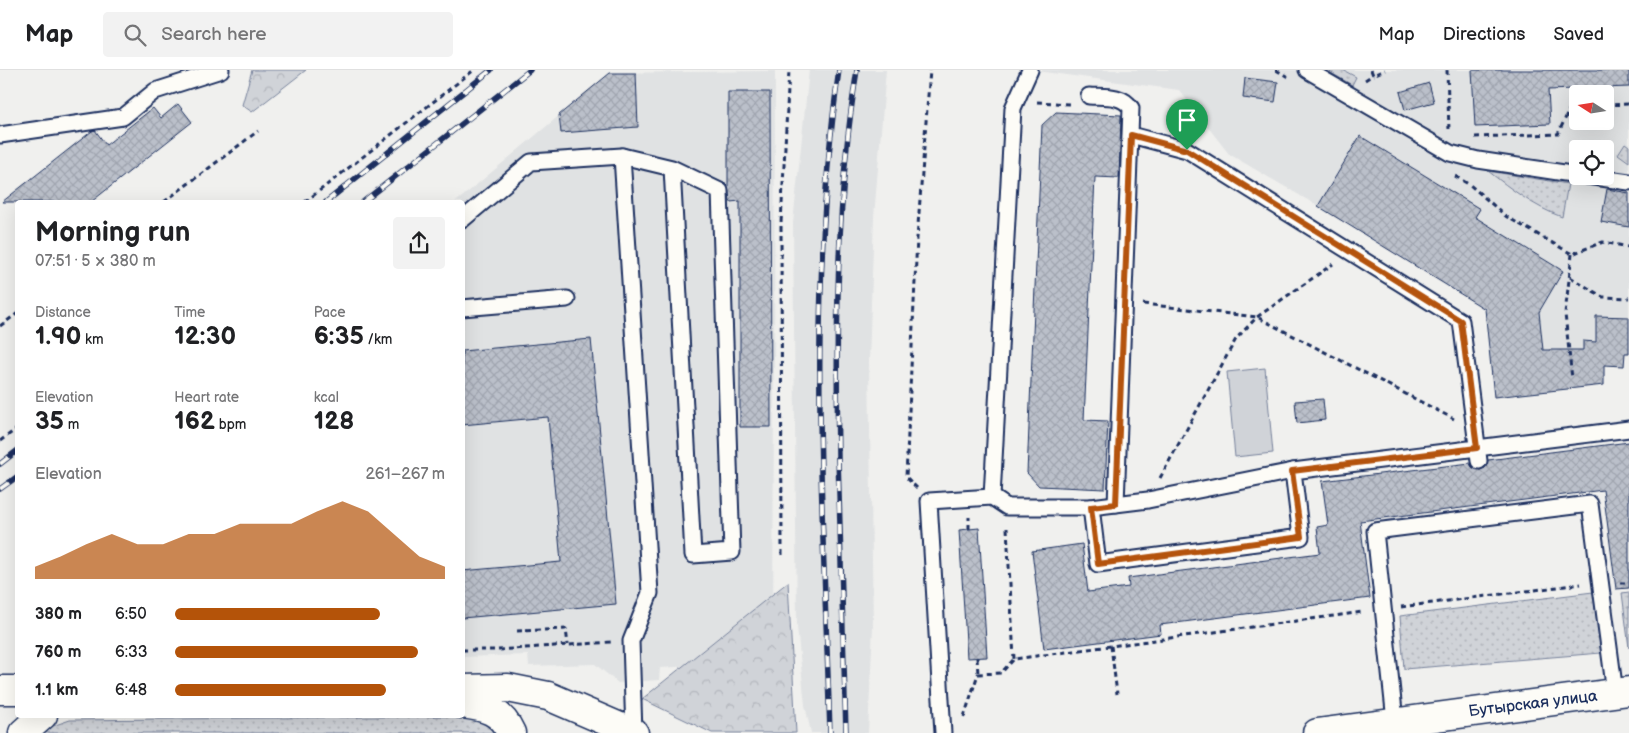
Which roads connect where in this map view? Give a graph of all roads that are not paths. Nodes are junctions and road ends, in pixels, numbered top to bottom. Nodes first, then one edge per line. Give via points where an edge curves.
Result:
1 (221, 70) edge
2 (1030, 70) edge
3 (1307, 70) edge
4 (1089, 96) road end
5 (0, 135) edge
6 (1131, 135) junction
7 (622, 156) junction
8 (672, 168) junction
9 (1569, 174) edge
10 (1614, 180) edge
11 (1629, 182) edge
12 (465, 217) edge
13 (567, 299) dead end
14 (465, 308) edge
15 (1629, 429) edge
16 (1478, 454) junction
17 (1292, 471) junction
18 (992, 497) junction
19 (1116, 504) junction
20 (1091, 507) junction
21 (465, 689) edge
22 (0, 690) edge
23 (15, 690) edge
24 (1622, 692) edge
25 (465, 705) edge
26 (40, 718) edge
27 (1396, 721) junction
28 (23, 733) edge
29 (511, 733) edge
30 (634, 733) edge
31 (943, 733) edge
32 (1317, 733) edge

1 - 5 lane via 155,92 123,118
2 - 18 lane via 1013,108
3 - 9 lane via 1478,160
4 - 6 lane via 1119,98 1127,102 1131,108
6 - 16 lane via 1187,150 1461,321
6 - 19 lane
7 - 8 lane
7 - 12 lane via 531,162
7 - 30 lane via 650,593 631,641
8 - 8 lane via 693,555 732,552 720,191
10 - 11 lane
13 - 14 lane
15 - 16 lane
16 - 17 lane
17 - 19 lane
17 - 20 lane via 1301,537 1098,564
18 - 20 lane via 1007,507
18 - 31 lane via 930,501
19 - 20 lane
21 - 30 main road via 508,688 548,696
22 - 23 main road
24 - 27 main road, Бутырская улица
24 - 27 lane via 1590,504 1485,511 1375,531
25 - 29 main road via 490,710 505,721
26 - 28 main road
27 - 32 main road, Бутырская улица

